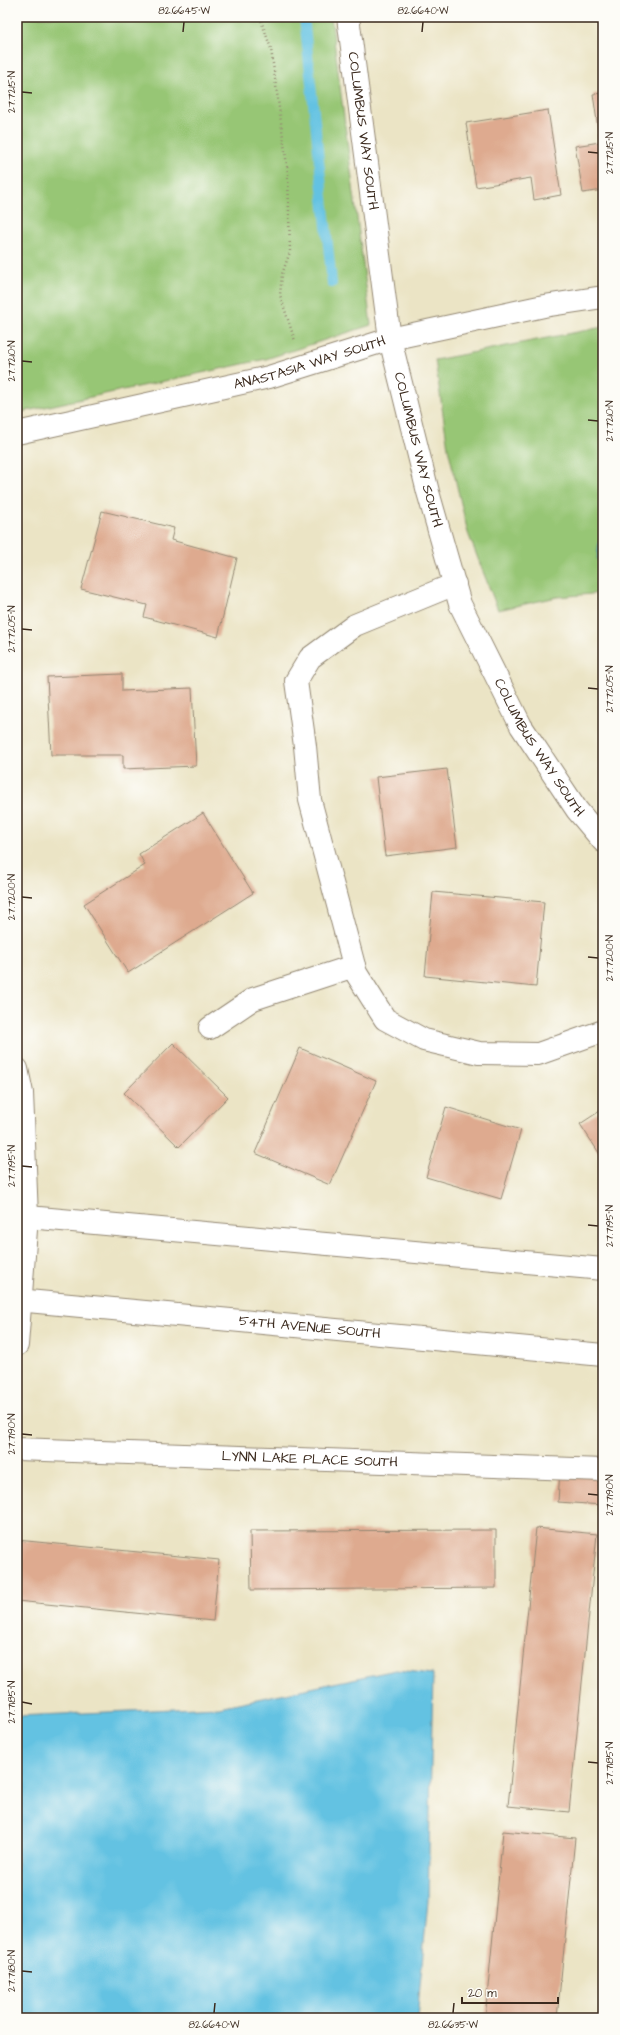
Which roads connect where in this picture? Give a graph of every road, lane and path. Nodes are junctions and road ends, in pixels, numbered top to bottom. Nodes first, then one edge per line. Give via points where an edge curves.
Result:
1 (260, 17) edge
2 (348, 17) edge
3 (603, 297) edge
4 (390, 339) junction
5 (296, 344) dead end
6 (17, 433) edge
7 (455, 584) junction
8 (603, 842) edge
9 (354, 966) junction
10 (210, 1028) dead end
11 (603, 1031) edge
12 (17, 1069) edge
13 (22, 1216) edge
14 (603, 1269) edge
15 (19, 1301) edge
16 (17, 1345) edge
17 (603, 1355) edge
18 (17, 1449) edge
19 (603, 1470) edge

1 - 5 path via 271,48 288,173 290,252 282,274 280,295
2 - 4 street, COLUMBUS WAY SOUTH
3 - 4 street, ANASTASIA WAY SOUTH via 544,306
4 - 6 street, ANASTASIA WAY SOUTH via 269,377
4 - 7 street, COLUMBUS WAY SOUTH via 428,492
7 - 8 street, COLUMBUS WAY SOUTH via 460,604 521,726 577,810
7 - 9 street via 355,625 310,658 296,681 310,800
9 - 10 street via 253,999
9 - 11 street via 384,1019 424,1040 479,1053 538,1054
12 - 13 street via 22,1093
13 - 14 street
13 - 15 street
15 - 16 street
15 - 17 street, 54TH AVENUE SOUTH
18 - 19 street, LYNN LAKE PLACE SOUTH

